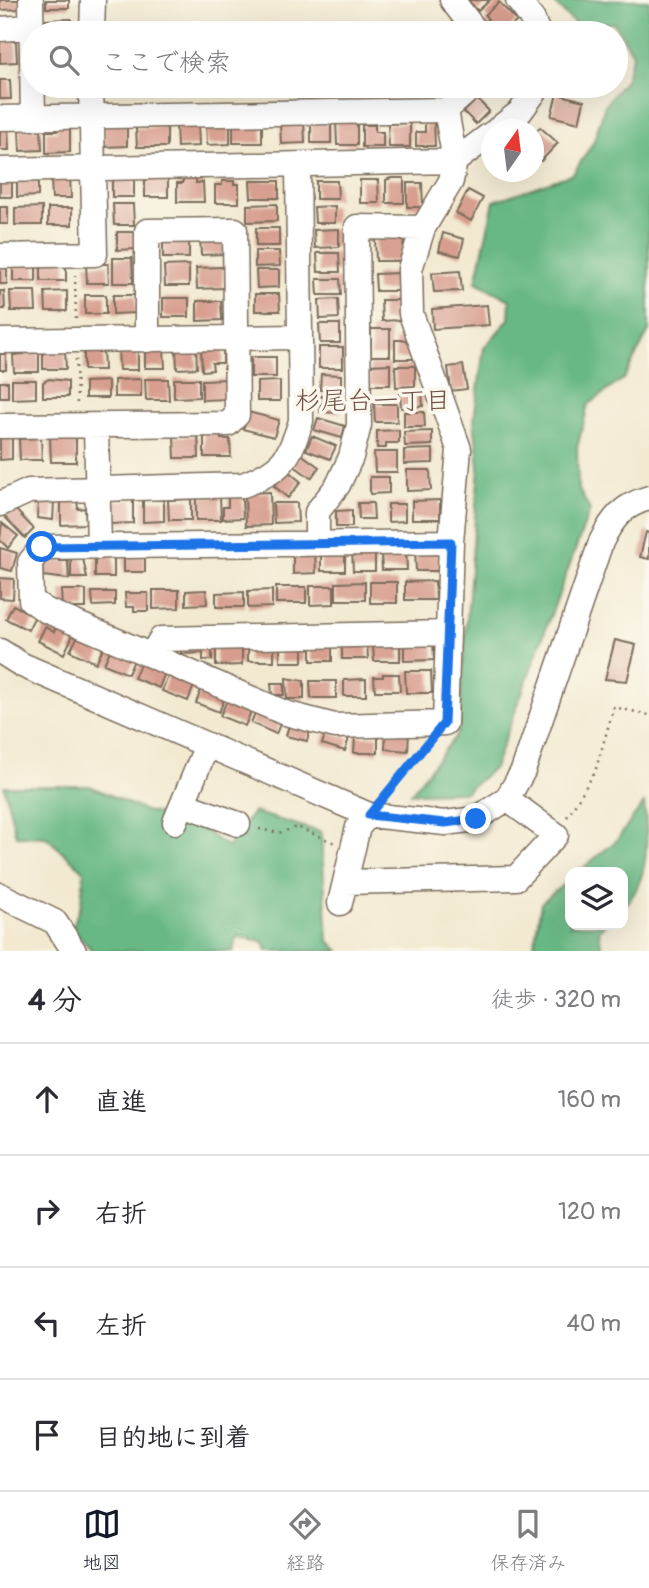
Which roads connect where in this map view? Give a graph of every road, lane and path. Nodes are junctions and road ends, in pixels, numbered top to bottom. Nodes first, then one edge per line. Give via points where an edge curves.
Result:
1 (31, 0) edge
2 (93, 0) edge
3 (452, 0) edge
4 (518, 0) edge
5 (31, 21) edge
6 (92, 21) edge
7 (468, 21) edge
8 (533, 21) edge
9 (21, 28) edge
10 (0, 29) edge
11 (33, 98) edge
12 (91, 98) edge
13 (460, 98) edge
14 (530, 98) edge
15 (446, 110) junction
16 (91, 117) junction
17 (0, 118) edge
18 (33, 118) junction
19 (511, 119) edge
20 (481, 142) edge
21 (455, 161) junction
22 (299, 166) junction
23 (91, 168) junction
24 (0, 170) edge
25 (423, 228) junction
26 (0, 256) edge
27 (298, 337) junction
28 (238, 338) junction
29 (147, 340) junction
30 (0, 341) edge
31 (0, 426) edge
32 (96, 428) junction
33 (97, 488) junction
34 (649, 498) edge
35 (0, 505) edge
36 (451, 542) junction
37 (317, 544) junction
38 (99, 547) junction
39 (448, 633) junction
40 (0, 651) edge
41 (151, 655) junction
42 (649, 715) edge
43 (444, 723) junction
44 (207, 745) junction
45 (507, 799) junction
46 (369, 815) junction
47 (238, 824) joint
48 (556, 835) junction
49 (353, 851) junction
50 (0, 895) edge
51 (74, 951) edge

1 - 5 street
2 - 6 street
3 - 7 street
4 - 8 street
9 - 10 street
11 - 18 street
12 - 16 street
13 - 15 street
14 - 19 street
15 - 16 street
15 - 21 street
16 - 18 street
16 - 23 street
17 - 18 street
20 - 21 street
21 - 22 street
21 - 25 street via 451,181
22 - 23 street
22 - 27 street
23 - 24 street
23 - 26 street via 95,254
25 - 36 street via 410,269 411,314 458,449
25 - 37 street via 357,227 359,425 338,485 317,512
27 - 28 street
27 - 33 street via 301,421 292,449 272,474 243,485
28 - 29 street
28 - 29 street via 235,230 147,230
28 - 32 street via 237,415 228,424
29 - 30 street
31 - 32 street
32 - 33 street
33 - 35 street via 29,491
33 - 38 street
34 - 45 street via 614,517 601,542 523,771
36 - 37 street
36 - 39 street
37 - 38 street
38 - 41 street via 42,547 30,562 31,600
39 - 41 street via 161,639
39 - 43 street
40 - 44 street via 22,665
41 - 43 street via 285,713 335,726
42 - 48 path via 614,707 595,772
43 - 46 path
44 - 46 street
44 - 47 street via 179,813
45 - 46 street via 476,819 445,823
45 - 48 street
46 - 49 street via 358,827
47 - 49 path via 279,833 297,827
48 - 49 street via 516,878 343,892
50 - 51 street via 55,922

